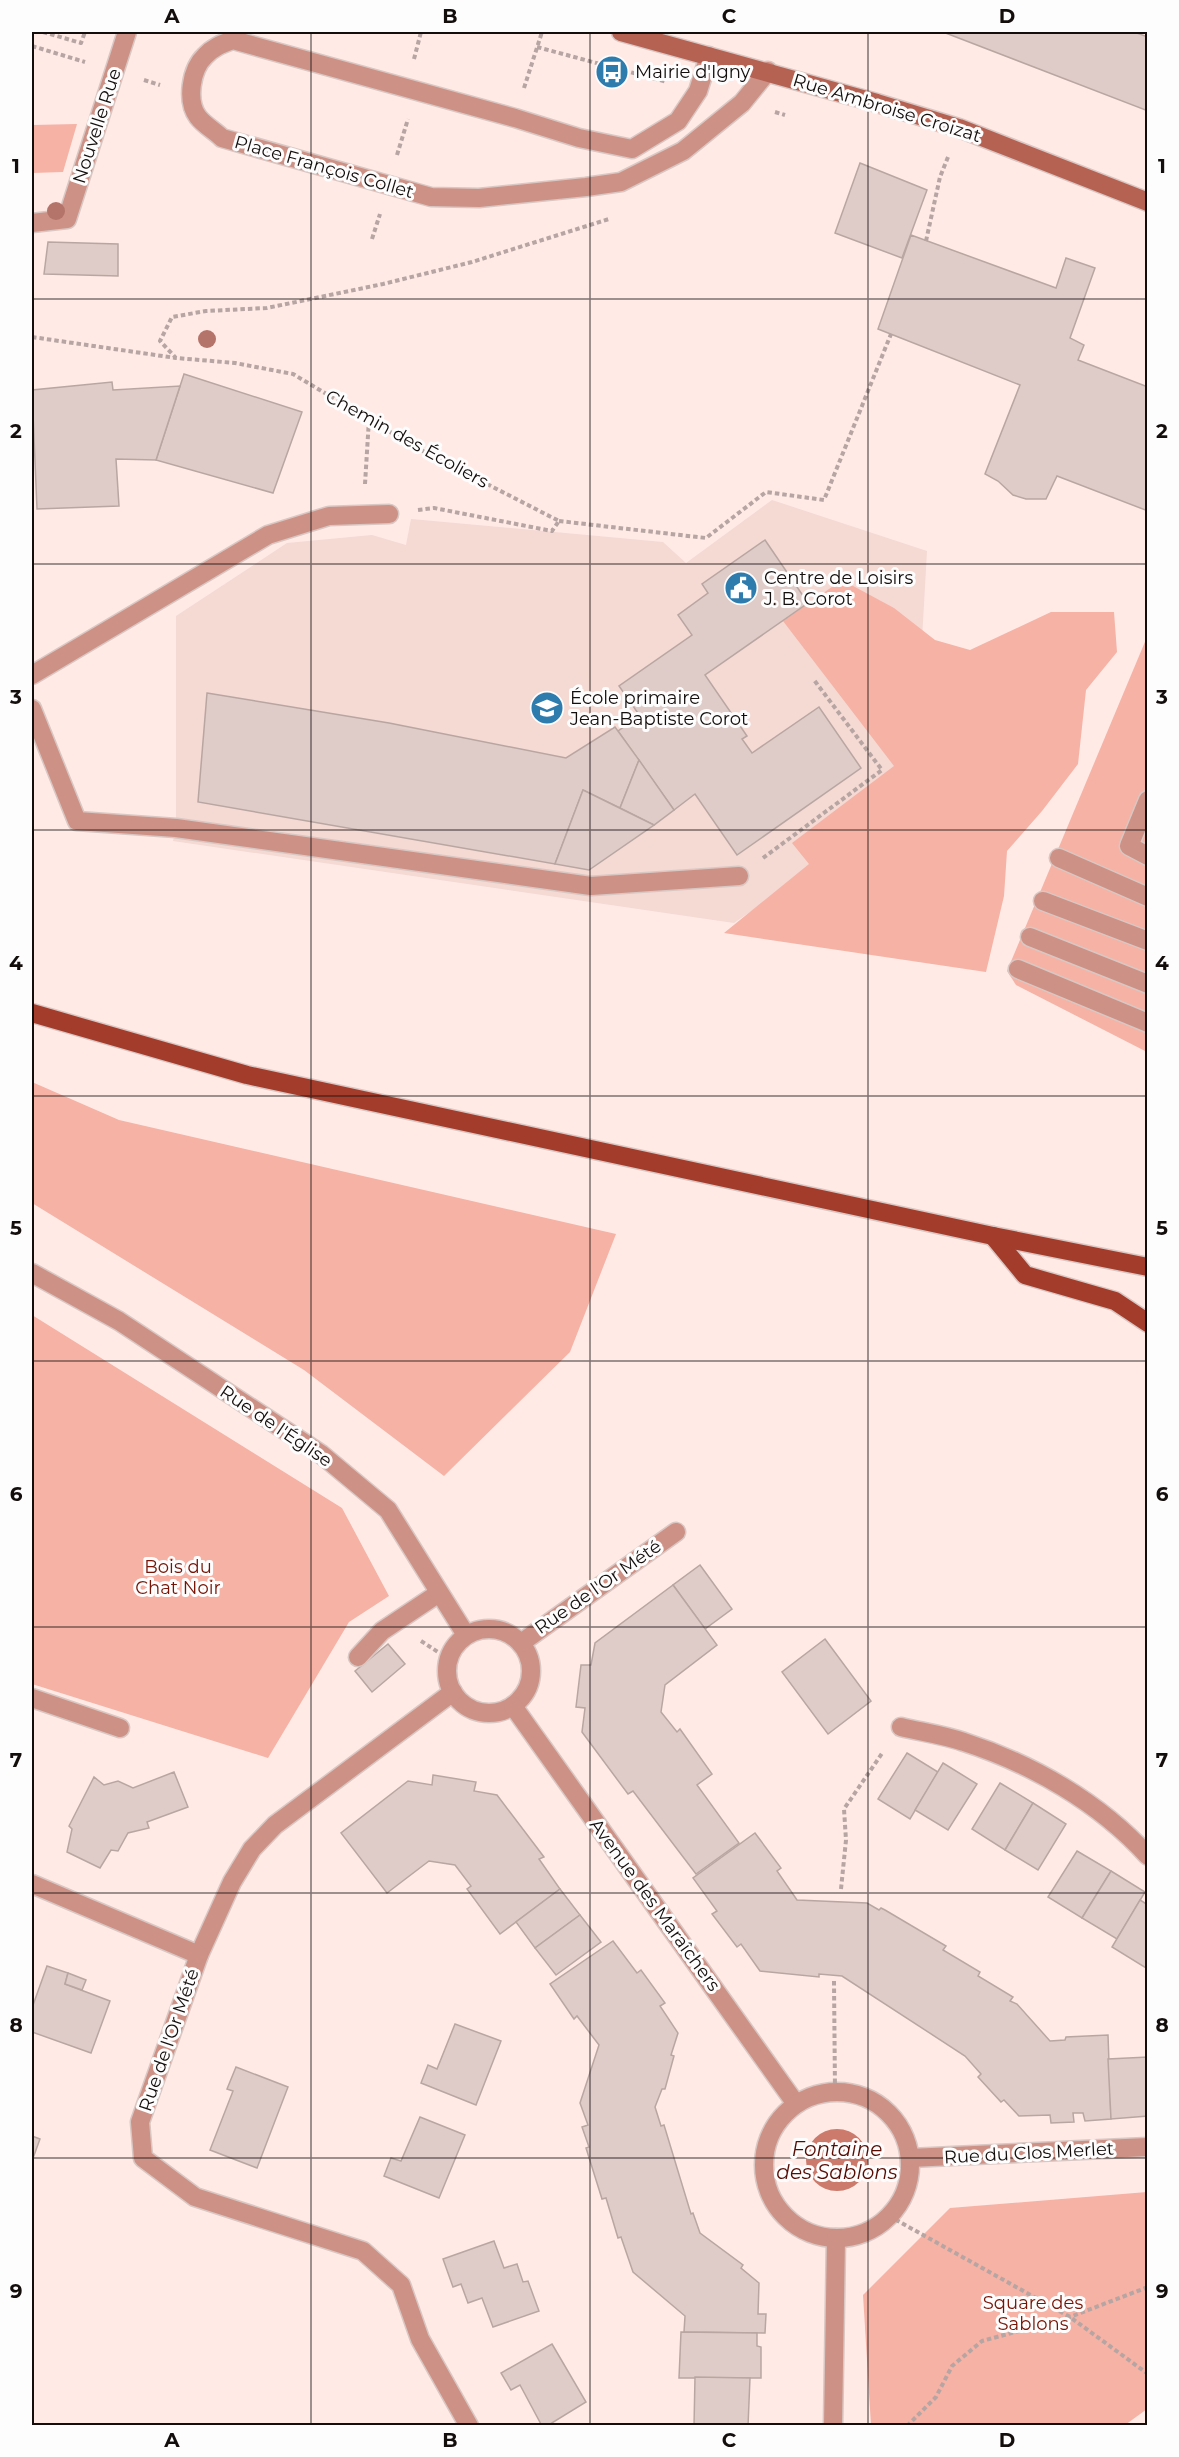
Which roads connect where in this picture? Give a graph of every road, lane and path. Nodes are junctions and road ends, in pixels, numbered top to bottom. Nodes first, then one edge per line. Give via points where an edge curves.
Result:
1 (43, 32) edge
2 (86, 32) edge
3 (127, 32) edge
4 (421, 32) edge
5 (542, 32) edge
6 (621, 32) edge
7 (647, 35) edge
8 (537, 47) junction
9 (709, 56) junction
10 (533, 60) dead end
11 (768, 71) junction
12 (416, 91) junction
13 (698, 91) junction
14 (742, 103) junction
15 (785, 115) dead end
16 (959, 128) junction
17 (388, 184) junction
18 (1148, 202) edge
19 (609, 219) dead end
20 (32, 223) edge
21 (372, 239) dead end
22 (926, 241) dead end
23 (891, 334) dead end
24 (32, 337) edge
25 (176, 358) junction
26 (369, 419) junction
27 (363, 514) junction
28 (389, 514) joint
29 (559, 521) junction
30 (32, 675) edge
31 (814, 680) dead end
32 (32, 709) edge
33 (1148, 800) edge
34 (1148, 856) edge
35 (1059, 858) dead end
36 (739, 876) joint
37 (1148, 897) edge
38 (1043, 901) dead end
39 (1030, 937) dead end
40 (1148, 941) edge
41 (1018, 969) dead end
42 (1148, 984) edge
43 (32, 1013) edge
44 (1148, 1023) edge
45 (993, 1236) junction
46 (1148, 1267) edge
47 (32, 1273) edge
48 (1148, 1323) edge
49 (676, 1532) dead end
50 (439, 1593) junction
51 (406, 1613) junction
52 (466, 1635) junction
53 (521, 1642) junction
54 (358, 1657) dead end
55 (448, 1658) junction
56 (453, 1692) junction
57 (32, 1698) edge
58 (513, 1706) junction
59 (901, 1726) joint
60 (120, 1728) dead end
61 (1148, 1856) edge
62 (32, 1884) edge
63 (841, 1889) dead end
64 (199, 1954) junction
65 (834, 1981) dead end
66 (835, 2091) junction
67 (796, 2104) junction
68 (1148, 2147) edge
69 (910, 2158) junction
70 (889, 2216) junction
71 (836, 2238) junction
72 (1148, 2287) edge
73 (1070, 2317) junction
74 (1148, 2374) edge
75 (469, 2426) edge
76 (832, 2426) edge
77 (908, 2426) edge

1 - 2 path via 81,42
3 - 20 street, Nouvelle Rue via 67,219
4 - 12 path via 414,62 421,70
5 - 8 path
6 - 7 street, Rue Ambroise Croizat
7 - 9 street, Rue Ambroise Croizat
8 - 10 path
8 - 13 path
9 - 11 street, Rue Ambroise Croizat
9 - 13 street, Place François Collet
11 - 14 street, Place François Collet
11 - 16 street, Rue Ambroise Croizat
12 - 13 street, Place François Collet via 579,138 632,149 678,121
12 - 17 path
12 - 17 street, Place François Collet via 233,40 203,57 196,69 190,94 197,116 222,138
14 - 15 path
14 - 17 street, Place François Collet via 684,151 621,182 479,198 431,197
16 - 18 street, Rue Ambroise Croizat
16 - 22 path via 940,177
17 - 21 path
19 - 25 path via 472,262 383,284 267,308 172,317 160,341
23 - 29 path via 824,500 766,492 706,538
24 - 25 path, Chemin des Écoliers
25 - 26 path, Chemin des Écoliers via 235,363 293,374
26 - 27 path
26 - 29 path, Chemin des Écoliers
27 - 28 street
27 - 30 street via 329,516 268,535
28 - 29 path, Chemin des Écoliers via 434,508 552,531
31 - 36 path via 882,770
32 - 36 street via 78,820 176,828 591,886
33 - 34 street via 1129,846
35 - 37 street
38 - 40 street
39 - 42 street
41 - 44 street
43 - 45 main road via 247,1075
45 - 46 main road
45 - 48 main road via 1024,1275 1115,1300
47 - 50 street, Rue de l'Église via 119,1321 321,1454 388,1510
49 - 53 street, Rue de l'Or Mété
50 - 51 street
50 - 52 street, Rue de l'Église
51 - 54 street
51 - 55 path via 417,1638
52 - 53 street via 485,1628 502,1629
52 - 55 street
53 - 58 street via 532,1666 531,1683
55 - 56 street via 447,1675
56 - 58 street via 462,1704 477,1712 494,1713
56 - 64 street, Rue de l'Or Mété via 275,1825 252,1849 232,1882
57 - 60 street
58 - 67 street, Avenue des Maraîchers
59 - 61 street via 963,1742 1024,1766 1083,1800
59 - 63 path via 844,1809 846,1840
62 - 64 street
64 - 75 street, Rue de l'Or Mété via 140,2122 144,2158 195,2197 363,2251 401,2285 420,2339
65 - 66 path
66 - 67 street via 815,2094
66 - 69 street via 857,2094 877,2103 894,2118 905,2136
67 - 71 street via 779,2120 768,2140 764,2162 766,2185 776,2206 792,2223 813,2234
68 - 69 street, Rue du Clos Merlet
69 - 70 street via 909,2179 902,2199
70 - 71 street via 874,2228
70 - 73 path
71 - 76 street
72 - 73 path
73 - 74 path
73 - 77 path via 982,2341 951,2366 936,2397

